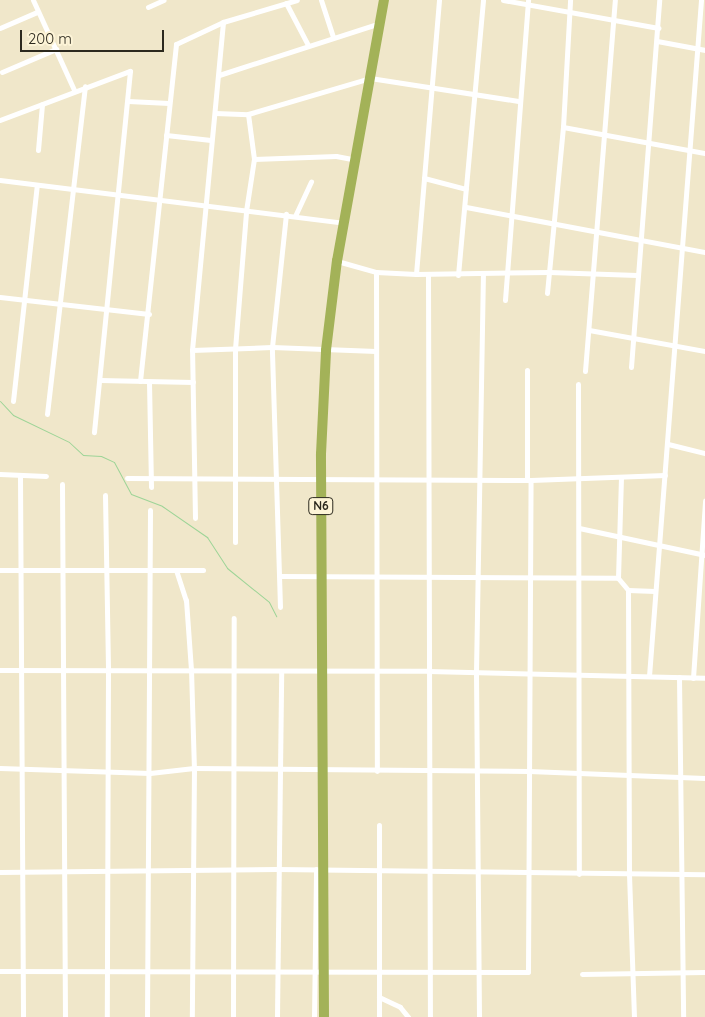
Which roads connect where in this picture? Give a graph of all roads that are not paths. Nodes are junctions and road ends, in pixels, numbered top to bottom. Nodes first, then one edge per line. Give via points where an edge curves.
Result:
1 (33, 0) edge
2 (164, 0) edge
3 (297, 0) edge
4 (321, 0) edge
5 (384, 0) edge
6 (439, 0) edge
7 (482, 0) edge
8 (503, 0) edge
9 (570, 0) edge
10 (615, 0) edge
11 (659, 0) edge
12 (701, 0) edge
13 (528, 2) edge
14 (286, 4) junction
15 (148, 7) dead end
16 (37, 12) junction
17 (569, 12) junction
18 (614, 20) junction
19 (223, 22) junction
20 (381, 23) junction
21 (0, 28) edge
22 (658, 28) junction
23 (333, 36) junction
24 (657, 41) junction
25 (308, 45) junction
26 (696, 48) junction
27 (56, 49) junction
28 (705, 50) edge
29 (2, 72) dead end
30 (219, 75) junction
31 (370, 78) junction
32 (85, 86) junction
33 (431, 86) junction
34 (74, 90) junction
35 (476, 94) junction
36 (128, 101) junction
37 (518, 101) junction
38 (169, 103) junction
39 (42, 104) junction
40 (214, 113) junction
41 (248, 114) junction
42 (0, 120) edge
43 (563, 127) junction
44 (605, 134) junction
45 (166, 135) junction
46 (212, 140) junction
47 (647, 142) junction
48 (38, 150) dead end
49 (689, 150) junction
50 (705, 153) edge
51 (254, 159) junction
52 (357, 160) junction
53 (424, 178) junction
54 (0, 180) edge
55 (311, 182) dead end
56 (37, 185) junction
57 (75, 189) junction
58 (466, 189) junction
59 (119, 195) junction
60 (159, 200) junction
61 (204, 206) junction
62 (466, 206) junction
63 (246, 211) junction
64 (286, 214) junction
65 (295, 216) junction
66 (509, 216) junction
67 (345, 224) junction
68 (552, 224) junction
69 (597, 232) junction
70 (639, 238) junction
71 (681, 246) junction
72 (705, 252) edge
73 (337, 261) junction
74 (376, 272) junction
75 (506, 272) junction
76 (549, 272) junction
77 (594, 273) junction
78 (416, 274) junction
79 (428, 274) junction
80 (458, 274) junction
81 (483, 275) junction
82 (637, 275) junction
83 (547, 292) dead end
84 (0, 297) edge
85 (22, 299) junction
86 (505, 300) dead end
87 (62, 302) junction
88 (106, 307) junction
89 (149, 314) junction
90 (589, 330) junction
91 (633, 338) junction
92 (674, 346) junction
93 (272, 347) junction
94 (235, 349) junction
95 (192, 350) junction
96 (326, 350) junction
97 (376, 351) junction
98 (705, 351) edge
99 (631, 367) dead end
100 (527, 370) dead end
101 (585, 371) dead end
102 (100, 380) junction
103 (140, 381) junction
104 (149, 382) junction
105 (193, 382) junction
106 (578, 384) dead end
107 (13, 401) dead end
108 (47, 414) dead end
109 (94, 432) dead end
110 (668, 444) junction
111 (705, 453) edge
112 (0, 474) edge
113 (20, 475) junction
114 (665, 475) junction
115 (46, 476) dead end
116 (621, 477) junction
117 (127, 478) dead end
118 (151, 478) junction
119 (194, 478) junction
120 (235, 478) junction
121 (278, 478) junction
122 (481, 478) junction
123 (580, 478) junction
124 (321, 480) junction
125 (375, 480) junction
126 (431, 480) junction
127 (529, 480) junction
128 (62, 484) dead end
129 (151, 487) dead end
130 (105, 495) dead end
131 (705, 500) edge
132 (150, 510) dead end
133 (195, 518) dead end
134 (579, 528) junction
135 (618, 536) junction
136 (235, 542) dead end
137 (658, 545) junction
138 (703, 554) edge
139 (0, 570) edge
140 (20, 570) junction
141 (64, 570) junction
142 (151, 570) junction
143 (176, 570) junction
144 (203, 570) dead end
145 (106, 571) junction
146 (321, 575) junction
147 (376, 575) junction
148 (430, 575) junction
149 (478, 575) junction
150 (280, 576) junction
151 (528, 576) junction
152 (581, 577) junction
153 (618, 578) junction
154 (628, 590) junction
155 (656, 592) junction
156 (280, 607) dead end
157 (234, 618) dead end
158 (191, 669) junction
159 (0, 670) edge
160 (235, 670) junction
161 (21, 671) junction
162 (64, 671) junction
163 (150, 671) junction
164 (375, 671) junction
165 (428, 671) junction
166 (108, 672) junction
167 (281, 672) junction
168 (324, 672) junction
169 (476, 672) junction
170 (528, 672) junction
171 (580, 674) junction
172 (629, 675) junction
173 (650, 676) junction
174 (678, 677) junction
175 (693, 678) junction
176 (705, 678) edge
177 (0, 768) edge
178 (20, 768) junction
179 (194, 768) junction
180 (64, 769) junction
181 (106, 769) junction
182 (235, 770) junction
183 (280, 770) junction
184 (529, 770) junction
185 (322, 771) junction
186 (377, 771) junction
187 (430, 771) junction
188 (477, 771) junction
189 (150, 773) junction
190 (580, 773) junction
191 (630, 775) junction
192 (680, 777) junction
193 (705, 778) edge
194 (379, 825) dead end
195 (235, 869) junction
196 (278, 869) junction
197 (150, 870) junction
198 (191, 870) junction
199 (319, 870) junction
200 (378, 870) junction
201 (64, 871) junction
202 (108, 871) junction
203 (430, 871) junction
204 (0, 872) edge
205 (24, 872) junction
206 (478, 872) junction
207 (529, 873) junction
208 (579, 874) junction
209 (629, 874) junction
210 (681, 874) junction
211 (705, 874) edge
212 (235, 970) junction
213 (0, 971) edge
214 (23, 971) junction
215 (65, 971) junction
216 (108, 971) junction
217 (148, 971) junction
218 (192, 971) junction
219 (429, 971) junction
220 (478, 971) junction
221 (278, 972) junction
222 (378, 972) junction
223 (681, 972) junction
224 (705, 972) edge
225 (319, 973) junction
226 (632, 973) junction
227 (582, 974) dead end
228 (379, 997) junction
229 (23, 1017) edge
230 (64, 1017) edge
231 (107, 1017) edge
232 (148, 1017) edge
233 (192, 1017) edge
234 (233, 1017) edge
235 (277, 1017) edge
236 (314, 1017) edge
237 (324, 1017) edge
238 (379, 1017) edge
239 (408, 1017) edge
240 (430, 1017) edge
241 (479, 1017) edge
242 (634, 1017) edge
243 (683, 1017) edge

1 - 16 street
2 - 15 street
3 - 14 street
4 - 23 street
5 - 20 highway, N6
6 - 33 street
7 - 35 street
8 - 13 street
9 - 17 street
10 - 18 street
11 - 22 street
12 - 26 street
13 - 17 street
13 - 37 street
14 - 19 street
14 - 25 street
16 - 21 street
16 - 27 street
17 - 18 street
17 - 43 street
18 - 22 street
18 - 44 street
19 - 30 street
19 - 38 street via 176,44
20 - 23 street
20 - 31 highway, N6
22 - 24 street
23 - 25 street
24 - 26 street
24 - 47 street
25 - 30 street
26 - 28 street
26 - 49 street
27 - 29 street
27 - 34 street
30 - 40 street
31 - 33 street
31 - 41 street
31 - 52 highway, N6
32 - 34 street
32 - 36 street via 130,71
32 - 57 street
33 - 35 street
33 - 53 street
34 - 39 street
35 - 37 street
35 - 58 street
36 - 38 street
36 - 59 street
37 - 66 street
38 - 45 street
39 - 42 street
39 - 48 street
40 - 41 street
40 - 46 street
41 - 51 street
43 - 44 street
43 - 68 street
44 - 47 street
44 - 69 street
45 - 46 street
45 - 60 street
46 - 61 street
47 - 49 street
47 - 70 street
49 - 50 street
49 - 71 street
51 - 52 street via 336,156
51 - 63 street
52 - 67 highway, N6
53 - 58 street
53 - 78 street
54 - 56 street
55 - 65 street
56 - 57 street
56 - 85 street
57 - 59 street
57 - 87 street
58 - 62 street
59 - 60 street
59 - 88 street
60 - 61 street
60 - 89 street
61 - 63 street
61 - 95 street
62 - 66 street
62 - 80 street
63 - 64 street
63 - 94 street
64 - 65 street
64 - 93 street
65 - 67 street
66 - 68 street
66 - 75 street
67 - 73 highway, N6
68 - 69 street
68 - 76 street
69 - 70 street
69 - 77 street
70 - 71 street
70 - 82 street
71 - 72 street
71 - 92 street
73 - 74 street
73 - 96 highway, N6
74 - 78 street
74 - 97 street
75 - 76 street
75 - 81 street
75 - 86 street
76 - 77 street
76 - 83 street
77 - 82 street
77 - 90 street
78 - 79 street
79 - 80 street
79 - 126 street
80 - 81 street
81 - 122 street
82 - 91 street
84 - 85 street
85 - 87 street
85 - 107 street
87 - 88 street
87 - 108 street
88 - 89 street
88 - 102 street
89 - 103 street
90 - 91 street
90 - 101 street
91 - 92 street
91 - 99 street
92 - 98 street
92 - 110 street
93 - 94 street
93 - 96 street
93 - 121 street
94 - 95 street
94 - 120 street
95 - 105 street
96 - 97 street
96 - 124 highway, N6
97 - 125 street
100 - 127 street
102 - 103 street
102 - 109 street
103 - 104 street
104 - 105 street
104 - 118 street
105 - 119 street
106 - 123 street
110 - 111 street
110 - 114 street
112 - 113 street
113 - 115 street
113 - 140 street
114 - 116 street
114 - 137 street
116 - 123 street
116 - 135 street
117 - 118 street
118 - 119 street
118 - 129 street
119 - 120 street
119 - 133 street
120 - 121 street
120 - 136 street
121 - 124 street
121 - 150 street
122 - 126 street
122 - 127 street
122 - 149 street
123 - 127 street
123 - 134 street
124 - 125 street
124 - 146 highway, N6
125 - 126 street
125 - 147 street
126 - 148 street
127 - 151 street
128 - 141 street
130 - 145 street
131 - 138 street
132 - 142 street
134 - 135 street
134 - 152 street
135 - 137 street
135 - 153 street
137 - 138 street
137 - 155 street
138 - 175 street
139 - 140 street
140 - 141 street
140 - 161 street
141 - 145 street
141 - 162 street
142 - 143 street
142 - 145 street
142 - 163 street
143 - 144 street
143 - 158 street via 186,600
145 - 166 street
146 - 147 street
146 - 150 street
146 - 168 highway, N6
147 - 148 street
147 - 164 street
148 - 149 street
148 - 165 street
149 - 151 street
149 - 169 street
150 - 156 street
151 - 152 street
151 - 170 street
152 - 153 street
152 - 171 street
153 - 154 street
154 - 155 street
154 - 172 street
155 - 173 street
157 - 160 street
158 - 160 street
158 - 163 street
158 - 179 street
159 - 161 street
160 - 167 street
160 - 182 street
161 - 162 street
161 - 178 street
162 - 166 street
162 - 180 street
163 - 166 street
163 - 189 street
164 - 165 street
164 - 168 street
164 - 186 street
165 - 169 street
165 - 187 street
166 - 181 street
167 - 168 street
167 - 183 street
168 - 185 highway, N6
169 - 170 street
169 - 188 street
170 - 171 street
170 - 184 street
171 - 172 street
171 - 190 street
172 - 173 street
172 - 191 street
173 - 174 street
174 - 175 street
174 - 192 street
175 - 176 street
177 - 178 street
178 - 180 street
178 - 205 street
179 - 182 street
179 - 189 street
179 - 198 street
180 - 181 street
180 - 201 street
181 - 189 street
181 - 202 street
182 - 183 street
182 - 195 street
183 - 185 street
183 - 196 street
184 - 188 street
184 - 190 street
184 - 207 street
185 - 186 street
185 - 199 highway, N6
186 - 187 street
187 - 188 street
187 - 203 street
188 - 206 street
189 - 197 street
190 - 191 street
190 - 208 street
191 - 192 street
191 - 209 street
192 - 193 street
192 - 210 street
194 - 200 street
195 - 196 street
195 - 198 street
195 - 212 street
196 - 199 street
196 - 221 street
197 - 198 street
197 - 202 street
197 - 217 street
198 - 218 street
199 - 200 street
199 - 225 highway, N6
200 - 203 street
200 - 222 street
201 - 202 street
201 - 205 street
201 - 215 street
202 - 216 street
203 - 206 street
203 - 219 street
204 - 205 street
205 - 214 street
206 - 207 street
206 - 220 street
207 - 208 street
207 - 220 street via 528,972
208 - 209 street
209 - 210 street
209 - 226 street
210 - 211 street
210 - 223 street
212 - 218 street
212 - 221 street
212 - 234 street
213 - 214 street
214 - 215 street
214 - 229 street
215 - 216 street
215 - 230 street
216 - 217 street
216 - 231 street
217 - 218 street
217 - 232 street
218 - 233 street
219 - 220 street
219 - 222 street
219 - 240 street
220 - 241 street
221 - 225 street
221 - 235 street
222 - 225 street
222 - 228 street
223 - 224 street
223 - 226 street
223 - 243 street
225 - 236 street
225 - 237 highway, N6
226 - 227 street
226 - 242 street
228 - 238 street
228 - 239 street via 400,1007

